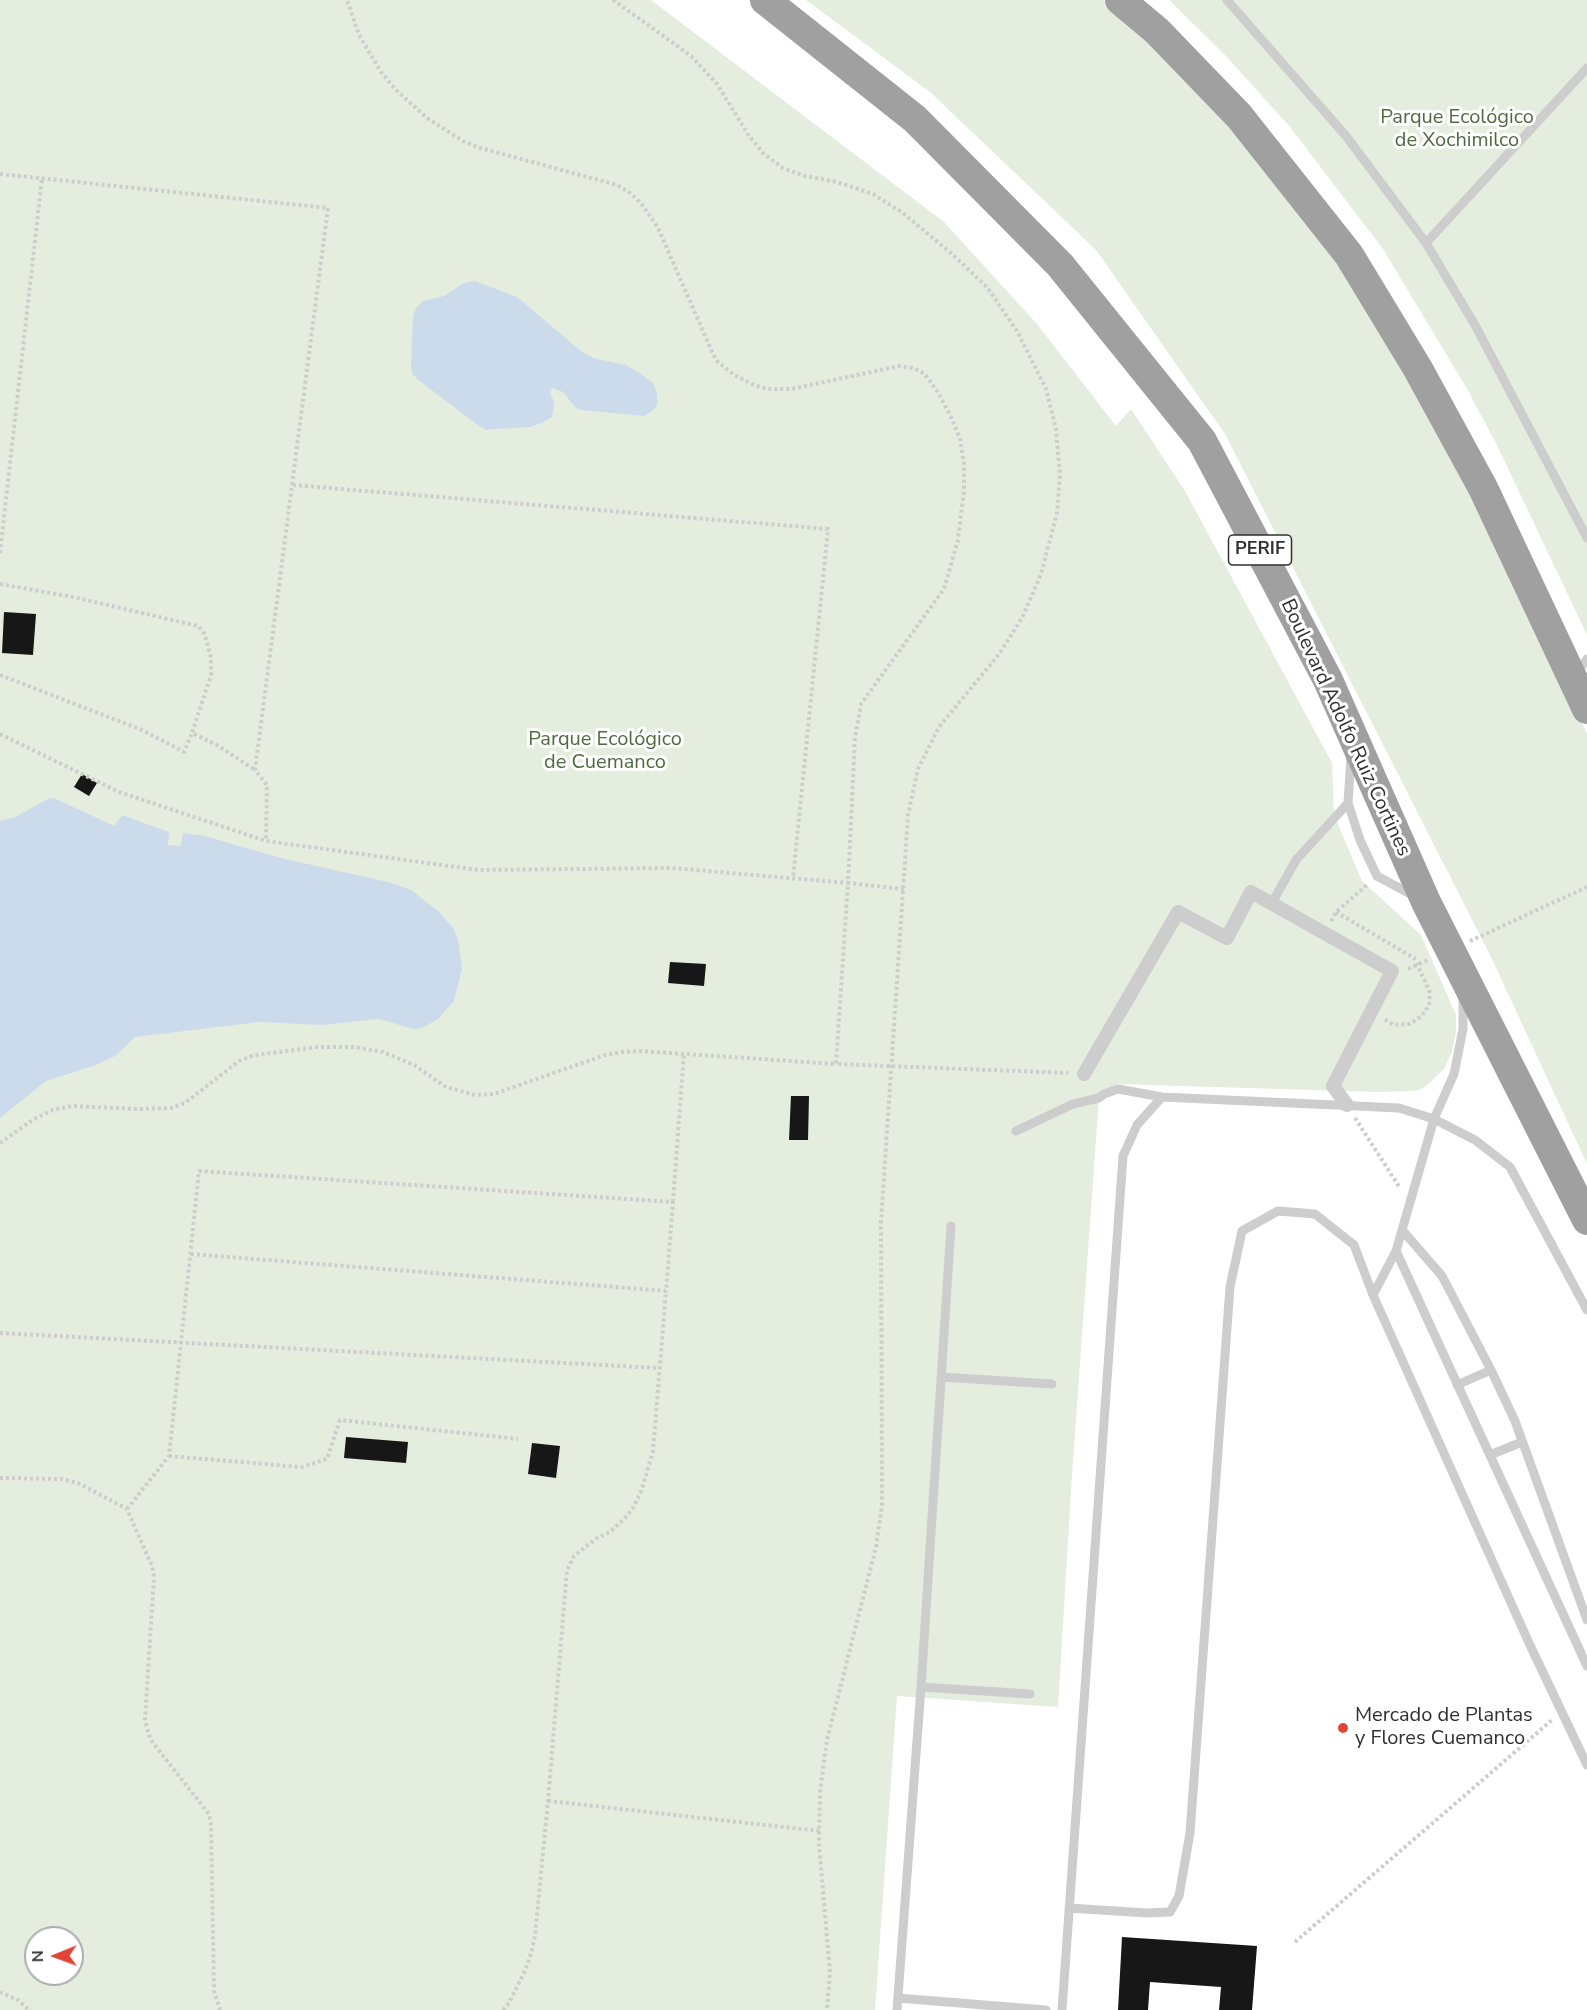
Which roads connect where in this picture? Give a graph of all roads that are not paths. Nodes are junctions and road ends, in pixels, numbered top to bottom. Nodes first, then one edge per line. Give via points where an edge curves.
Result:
1 (765, 0) edge
2 (1120, 0) edge
3 (1227, 0) edge
4 (1587, 68) edge
5 (1426, 243) junction
6 (1587, 538) edge
7 (1580, 669) edge
8 (1587, 709) edge
9 (1352, 736) junction
10 (1348, 803) junction
11 (1426, 902) junction
12 (1272, 903) junction
13 (1463, 975) junction
14 (1084, 1074) road end
15 (1162, 1096) junction
16 (1347, 1105) junction
17 (1434, 1119) junction
18 (1016, 1131) dead end
19 (1587, 1220) edge
20 (951, 1226) dead end
21 (1403, 1231) junction
22 (1396, 1251) junction
23 (1373, 1295) junction
24 (1587, 1310) edge
25 (1491, 1370) junction
26 (941, 1377) junction
27 (1052, 1384) dead end
28 (1457, 1385) junction
29 (1522, 1442) junction
30 (1490, 1455) junction
31 (1587, 1620) edge
32 (1587, 1666) edge
33 (921, 1687) junction
34 (1030, 1694) dead end
35 (1587, 1765) edge
36 (1070, 1908) junction
37 (898, 1998) junction
38 (897, 2010) edge
39 (1046, 2010) edge
40 (1062, 2010) edge

1 - 9 highway, Boulevard Adolfo Ruiz Cortines / PERIF via 915,119 955,159 1060,265 1202,441 1328,680
2 - 7 highway via 1157,31 1239,116 1349,255 1418,369
3 - 5 lane via 1346,136
4 - 5 lane
5 - 6 lane via 1475,325
7 - 8 highway
9 - 10 lane
9 - 11 highway, Boulevard Adolfo Ruiz Cortines / PERIF
10 - 11 lane via 1377,876
10 - 12 lane via 1296,860
11 - 13 highway, Boulevard Adolfo Ruiz Cortines / PERIF
12 - 14 street via 1251,892 1227,938 1178,912
12 - 16 street via 1392,970 1333,1086
13 - 17 lane via 1463,1029 1454,1074
13 - 19 highway, Boulevard Adolfo Ruiz Cortines / PERIF
15 - 16 lane
15 - 18 lane via 1118,1089 1073,1104
15 - 36 lane via 1137,1125 1123,1156
16 - 17 lane via 1399,1108
17 - 21 lane
17 - 24 lane via 1475,1140 1510,1167
20 - 26 lane
21 - 22 lane
21 - 25 lane via 1442,1276
22 - 23 lane
22 - 28 lane
23 - 35 lane
23 - 36 lane via 1353,1245 1315,1214 1278,1211 1242,1231 1230,1287 1190,1833 1179,1896 1170,1911
25 - 28 lane
25 - 29 lane
26 - 27 lane
26 - 33 lane
28 - 30 lane
29 - 30 lane
29 - 31 lane
30 - 32 lane
33 - 34 lane
33 - 37 lane
36 - 40 lane
37 - 38 lane
37 - 39 lane

